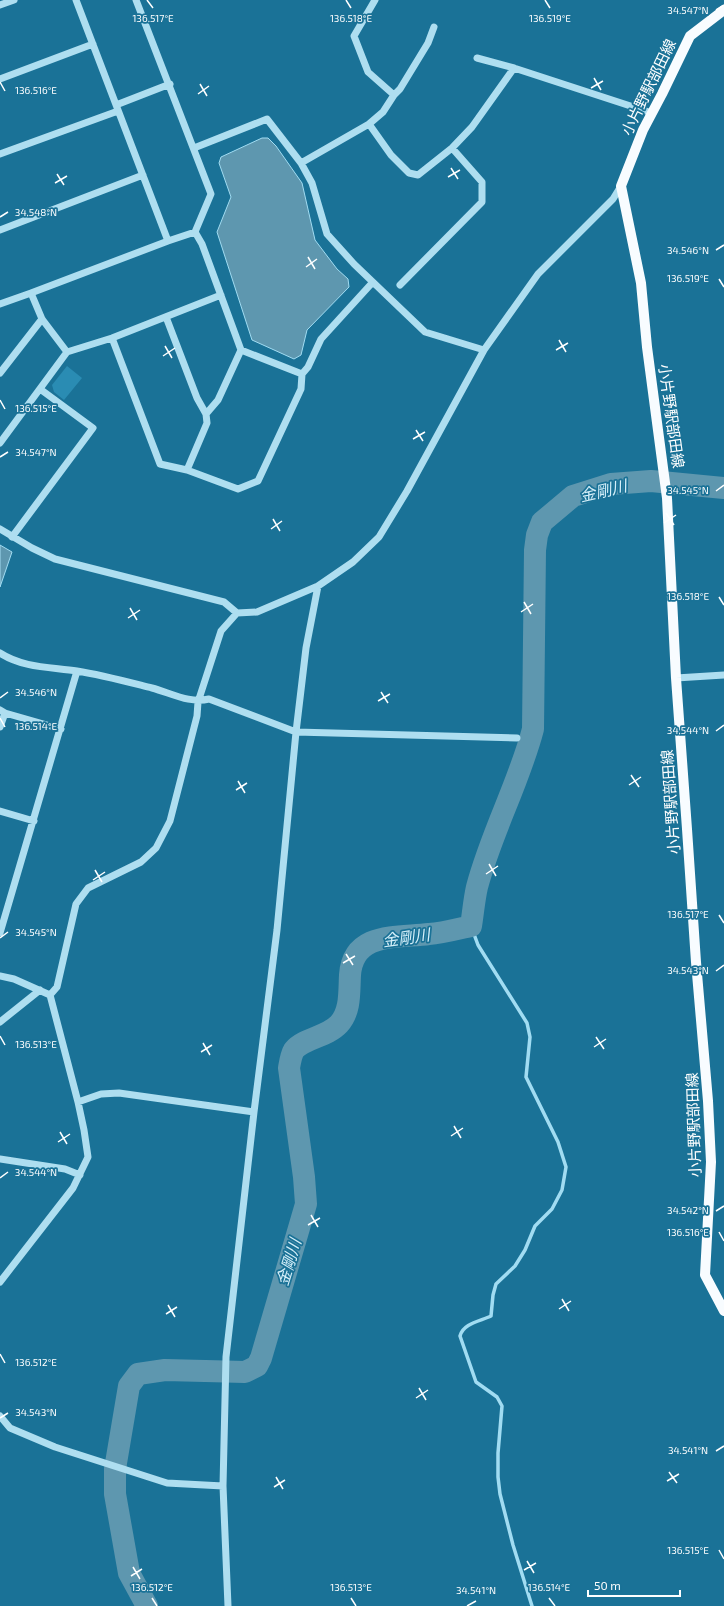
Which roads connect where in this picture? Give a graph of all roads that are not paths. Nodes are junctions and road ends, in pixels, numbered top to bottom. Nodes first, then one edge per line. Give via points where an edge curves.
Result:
1 (14, 0) edge
2 (76, 0) edge
3 (136, 0) edge
4 (375, 0) edge
5 (0, 5) edge
6 (724, 10) edge
7 (434, 27) dead end
8 (93, 44) junction
9 (477, 58) dead end
10 (514, 68) junction
11 (0, 79) edge
12 (170, 84) junction
13 (394, 95) junction
14 (117, 108) junction
15 (652, 113) junction
16 (369, 124) junction
17 (194, 148) junction
18 (452, 148) junction
19 (0, 154) edge
20 (301, 163) junction
21 (143, 175) junction
22 (621, 186) junction
23 (0, 230) edge
24 (195, 232) junction
25 (168, 241) junction
26 (372, 283) junction
27 (400, 285) dead end
28 (31, 293) junction
29 (221, 295) junction
30 (0, 304) edge
31 (166, 317) junction
32 (42, 319) junction
33 (112, 338) junction
34 (241, 350) junction
35 (484, 350) junction
36 (67, 352) junction
37 (0, 373) edge
38 (302, 374) junction
39 (40, 389) junction
40 (206, 414) junction
41 (0, 443) edge
42 (187, 470) junction
43 (0, 529) edge
44 (12, 537) junction
45 (318, 586) junction
46 (237, 612) junction
47 (0, 653) edge
48 (77, 671) junction
49 (724, 675) edge
50 (676, 678) junction
51 (198, 702) junction
52 (2, 711) edge
53 (0, 727) edge
54 (60, 729) junction
55 (296, 732) junction
56 (517, 738) dead end
57 (0, 811) edge
58 (34, 821) junction
59 (3, 910) edge
60 (0, 933) edge
61 (0, 976) edge
62 (40, 990) junction
63 (50, 995) junction
64 (0, 1022) edge
65 (78, 1102) junction
66 (254, 1112) junction
67 (0, 1159) edge
68 (80, 1175) junction
69 (0, 1282) edge
70 (724, 1311) edge
71 (0, 1416) edge
72 (223, 1486) junction
73 (228, 1606) edge

1 - 5 street
2 - 8 street
3 - 12 street
4 - 13 street via 354,36 368,72
6 - 15 main road, 小片野駅部田線 via 690,36
7 - 13 street via 428,43
8 - 11 street
8 - 14 street
9 - 10 street
10 - 15 street
10 - 18 street via 472,127
12 - 14 street
12 - 17 street
13 - 16 street via 383,112
14 - 19 street
14 - 21 street
15 - 22 main road, 小片野駅部田線
16 - 18 street via 391,155 409,173 418,176
16 - 20 street
17 - 20 street via 267,119
17 - 24 street via 211,194
18 - 27 street via 482,182 482,202
20 - 26 street via 312,183 327,234
21 - 23 street
21 - 25 street
22 - 35 street via 613,199 538,274
22 - 50 main road, 小片野駅部田線 via 641,283 667,498
24 - 25 street
24 - 29 street
25 - 28 street
26 - 35 street via 425,332
26 - 38 street via 321,339
28 - 30 street
28 - 32 street
29 - 31 street
29 - 34 street
31 - 33 street
31 - 40 street via 197,398
32 - 36 street
32 - 37 street
33 - 36 street
33 - 42 street via 160,464
34 - 38 street
34 - 40 street via 218,400
35 - 45 street via 379,537 353,562
36 - 39 street
38 - 42 street via 301,389 258,481 238,489
39 - 41 street
39 - 44 street via 93,428
40 - 42 street via 207,423
43 - 44 street
44 - 46 street via 56,559 224,602
45 - 46 street via 257,612
45 - 55 street via 306,648
46 - 51 street via 221,631
47 - 48 street via 35,666
48 - 51 street via 153,688
48 - 54 street
49 - 50 street
50 - 70 main road, 小片野駅部田線 via 711,1162 705,1275
51 - 55 street via 209,699
51 - 63 street via 198,716 170,821 156,848 141,862 88,888 76,904 57,987
52 - 53 street
52 - 54 street
54 - 58 street
55 - 56 street
55 - 66 street via 277,930
57 - 58 street
58 - 59 street
59 - 60 street
61 - 62 street
62 - 63 street
62 - 64 street
63 - 65 street
65 - 66 street via 101,1094 119,1093
65 - 68 street via 88,1157
66 - 72 street via 226,1357
67 - 68 street via 65,1169
68 - 69 street via 73,1188
71 - 72 street via 10,1428 55,1447 167,1483
72 - 73 street

